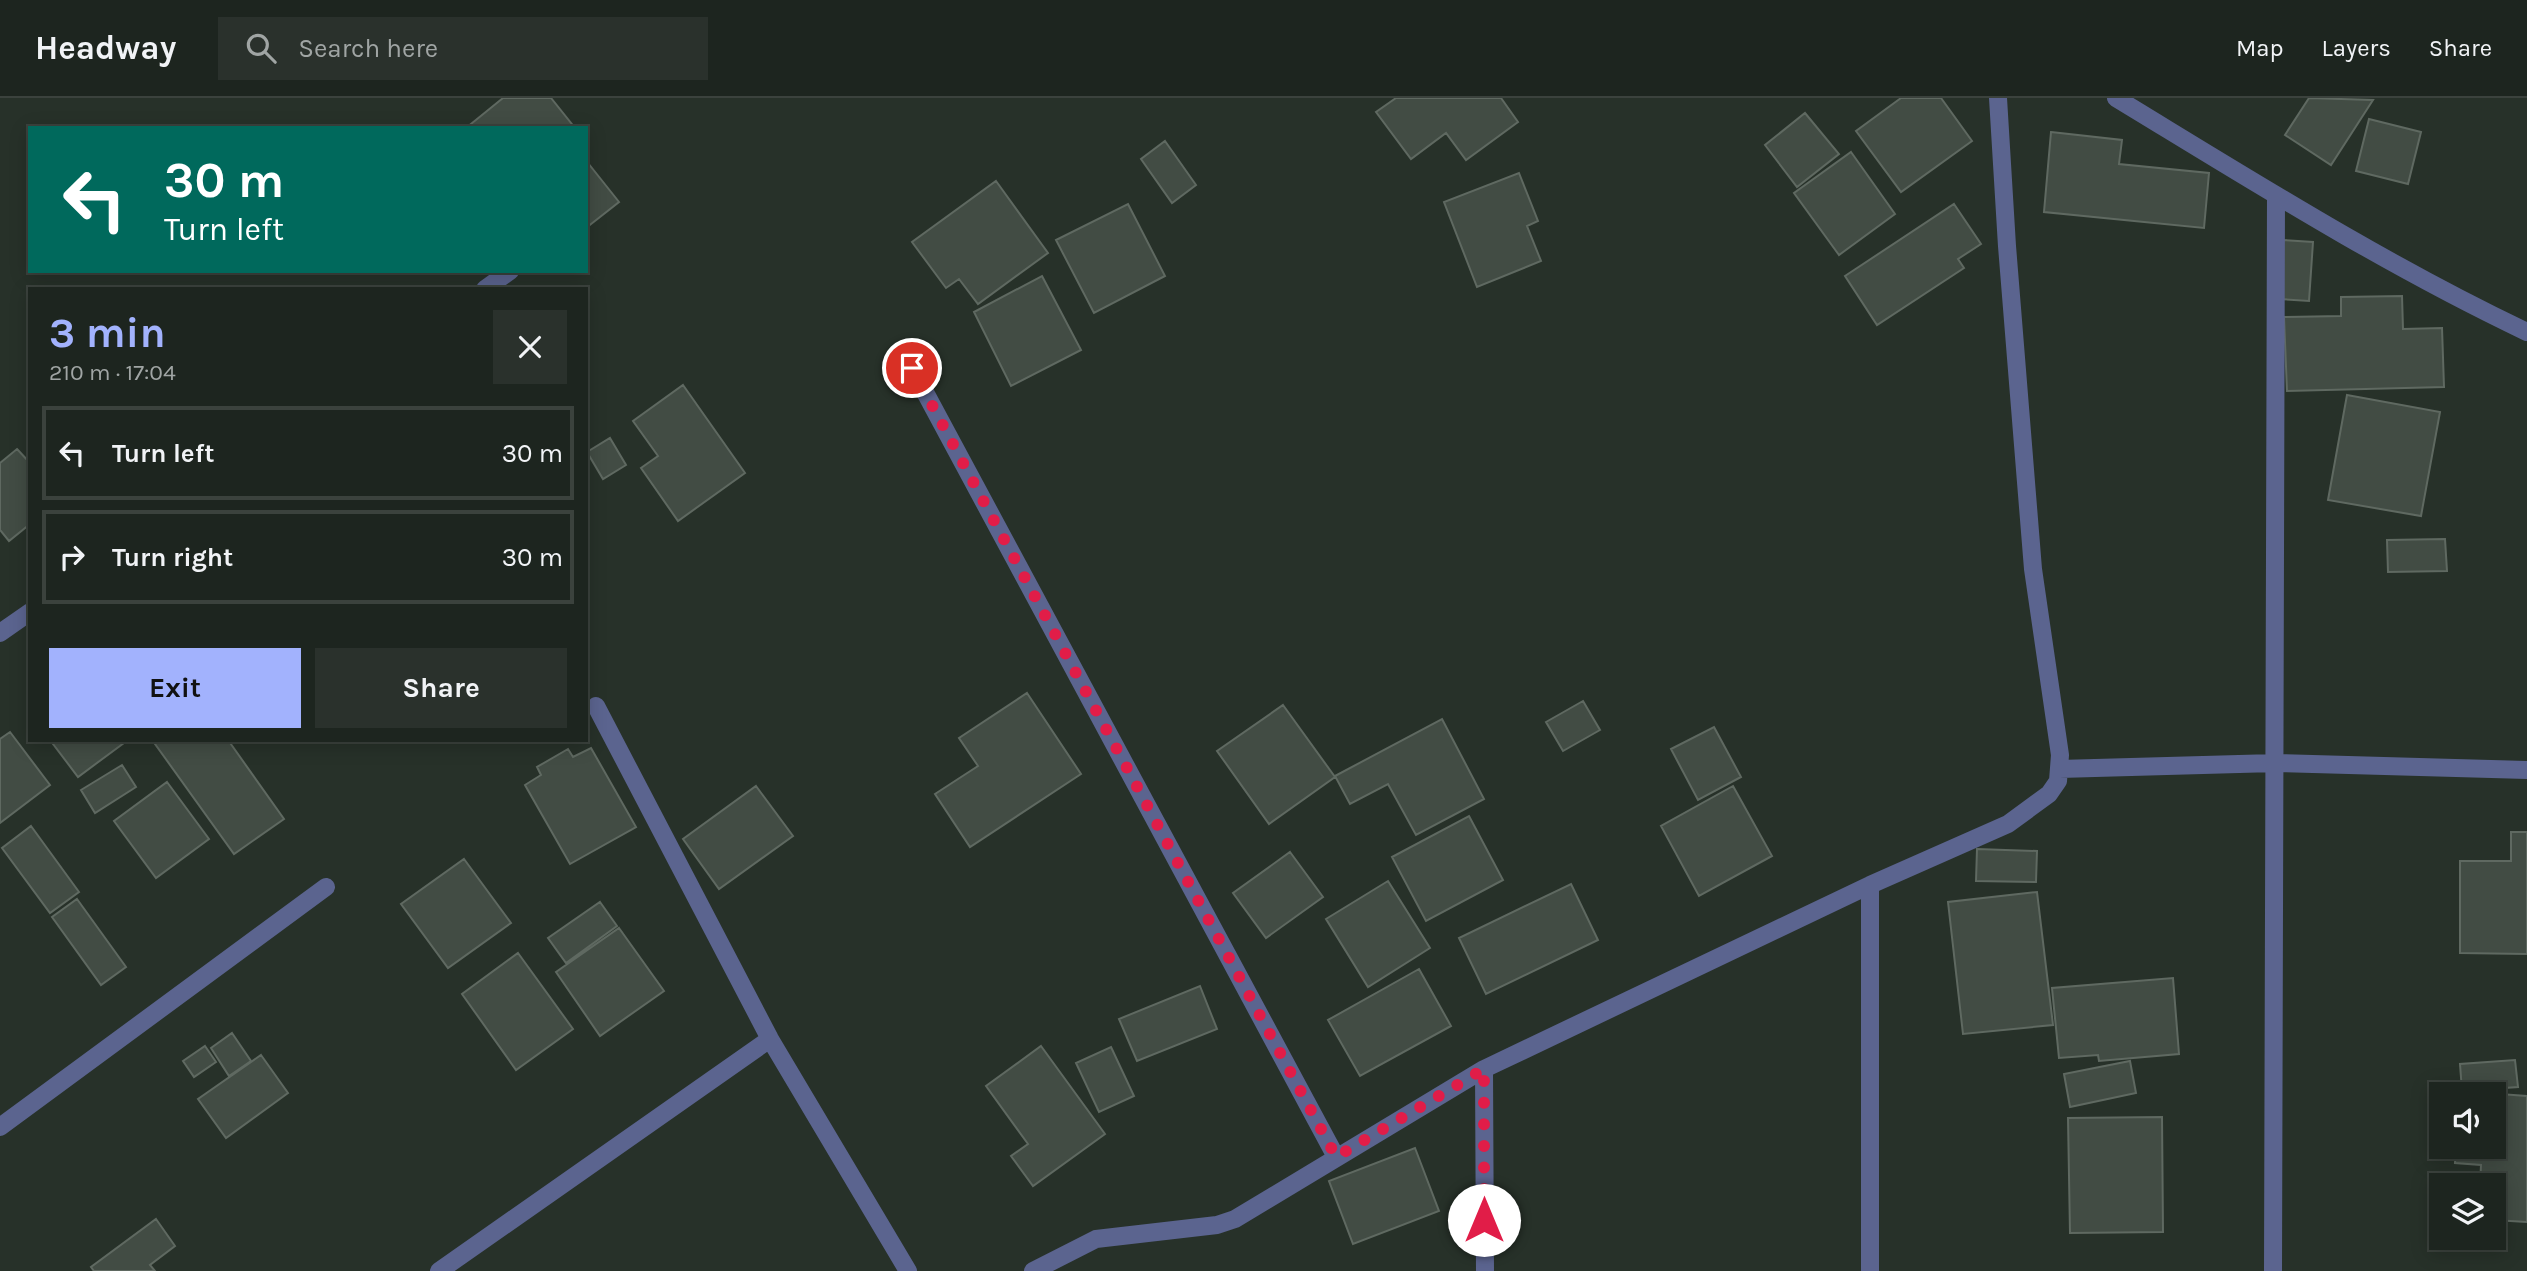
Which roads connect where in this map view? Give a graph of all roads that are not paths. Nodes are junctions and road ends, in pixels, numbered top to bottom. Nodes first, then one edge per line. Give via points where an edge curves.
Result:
1 (1998, 98) edge
2 (2116, 98) edge
3 (2276, 195) junction
4 (507, 273) edge
5 (488, 287) edge
6 (2527, 332) edge
7 (912, 368) dead end
8 (28, 613) edge
9 (0, 633) edge
10 (596, 706) dead end
11 (2275, 763) junction
12 (2059, 769) junction
13 (2527, 770) edge
14 (1870, 885) junction
15 (326, 887) dead end
16 (770, 1039) junction
17 (1484, 1069) junction
18 (0, 1127) edge
19 (1336, 1157) junction
20 (439, 1271) edge
21 (908, 1271) edge
22 (1033, 1271) edge
23 (1485, 1271) edge
24 (1870, 1271) edge
25 (2273, 1271) edge

1 - 12 street via 2033,569
2 - 3 street
3 - 6 street via 2447,294
3 - 11 street
4 - 5 street
7 - 19 street
8 - 9 street
10 - 16 street
11 - 12 street
11 - 13 street
11 - 25 street
12 - 14 street via 2049,794 2027,812
14 - 17 street
14 - 24 street
15 - 18 street
16 - 20 street
16 - 21 street
17 - 19 street
17 - 23 street
19 - 22 street via 1236,1219 1096,1239

